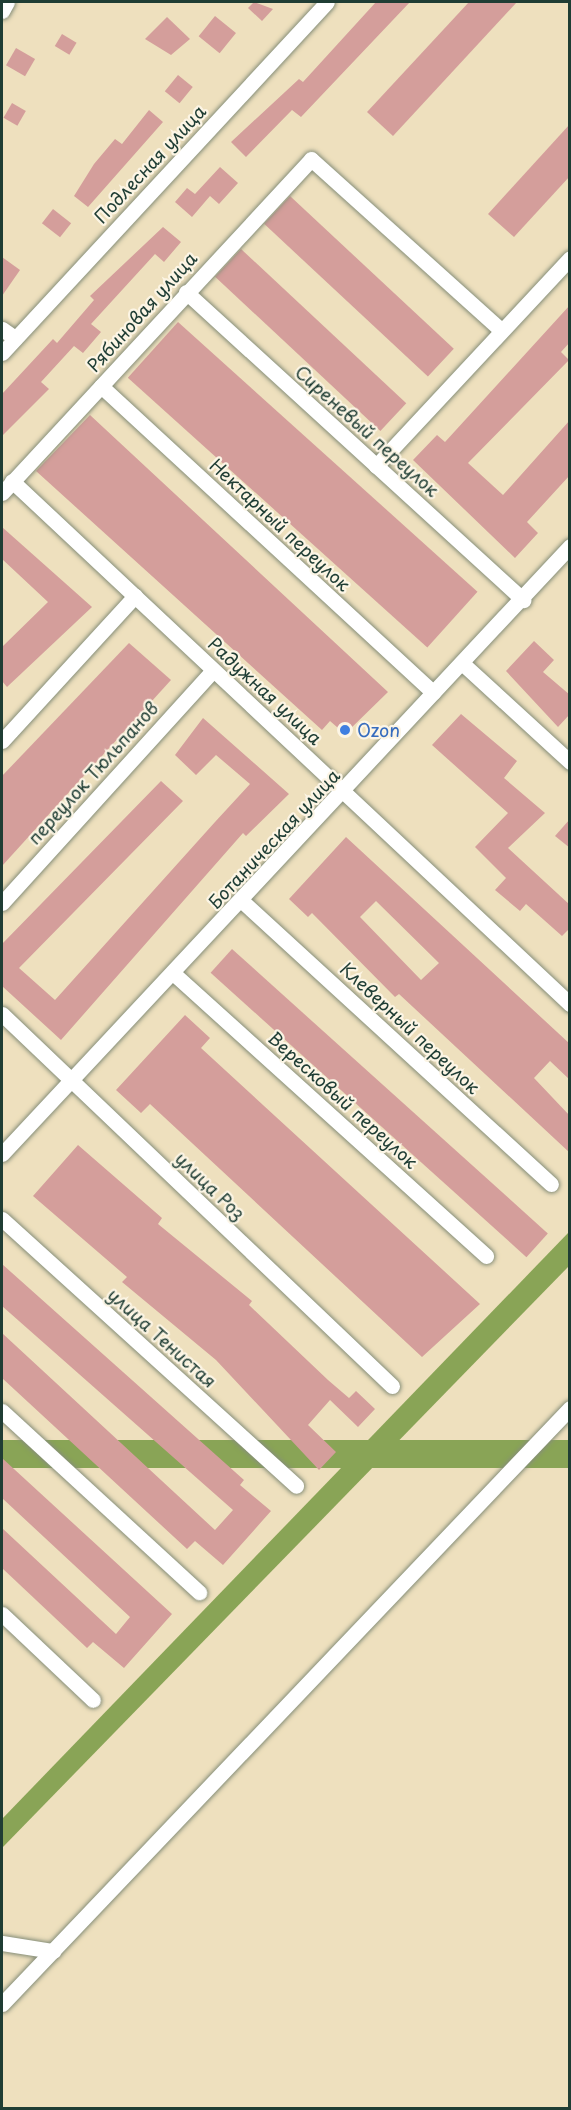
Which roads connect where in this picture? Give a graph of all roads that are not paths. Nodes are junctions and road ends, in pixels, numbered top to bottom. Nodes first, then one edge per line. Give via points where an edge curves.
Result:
1 (8, 2) edge
2 (327, 2) edge
3 (2, 11) edge
4 (570, 258) edge
5 (186, 292) junction
6 (2, 329) edge
7 (501, 330) junction
8 (15, 338) junction
9 (2, 353) edge
10 (101, 386) junction
11 (376, 466) junction
12 (12, 481) junction
13 (2, 493) edge
14 (570, 546) edge
15 (135, 596) junction
16 (523, 600) junction
17 (462, 663) junction
18 (213, 669) junction
19 (433, 692) junction
20 (2, 741) edge
21 (570, 762) edge
22 (344, 793) junction
23 (242, 901) junction
24 (2, 903) edge
25 (173, 973) junction
26 (570, 1004) edge
27 (2, 1014) edge
28 (71, 1080) junction
29 (2, 1154) edge
30 (551, 1184) dead end
31 (2, 1219) edge
32 (486, 1256) dead end
33 (392, 1386) dead end
34 (570, 1407) edge
35 (2, 1411) edge
36 (296, 1486) dead end
37 (199, 1592) dead end
38 (2, 1614) edge
39 (93, 1700) dead end
40 (2, 1943) edge
41 (53, 1951) junction
42 (2, 2004) edge

1 - 3 street
2 - 8 street, Подлесная улица
4 - 7 street
5 - 7 street, Рябиновая улица via 311,159
5 - 10 street, Рябиновая улица
5 - 11 street, Сиреневый переулок
6 - 8 street
7 - 11 street
8 - 9 street, Подлесная улица
10 - 12 street, Рябиновая улица
10 - 19 street, Нектарный переулок
11 - 16 street, Сиреневый переулок
12 - 13 street, Рябиновая улица
12 - 15 street, Радужная улица
14 - 16 street, Ботаническая улица
15 - 18 street, Радужная улица
15 - 20 street
16 - 17 street, Ботаническая улица
17 - 19 street, Ботаническая улица
17 - 21 street
18 - 22 street, Радужная улица
18 - 24 street, переулок Тюльпанов
19 - 22 street, Ботаническая улица
22 - 23 street, Ботаническая улица
22 - 26 street, Радужная улица
23 - 25 street, Ботаническая улица
23 - 30 street, Клеверный переулок
25 - 28 street, Ботаническая улица
25 - 32 street, Вересковый переулок
27 - 28 street, улица Роз
28 - 29 street, Ботаническая улица
28 - 33 street, улица Роз
31 - 36 street, улица Тенистая
34 - 41 street
35 - 37 street
38 - 39 street
40 - 41 street
41 - 42 street

